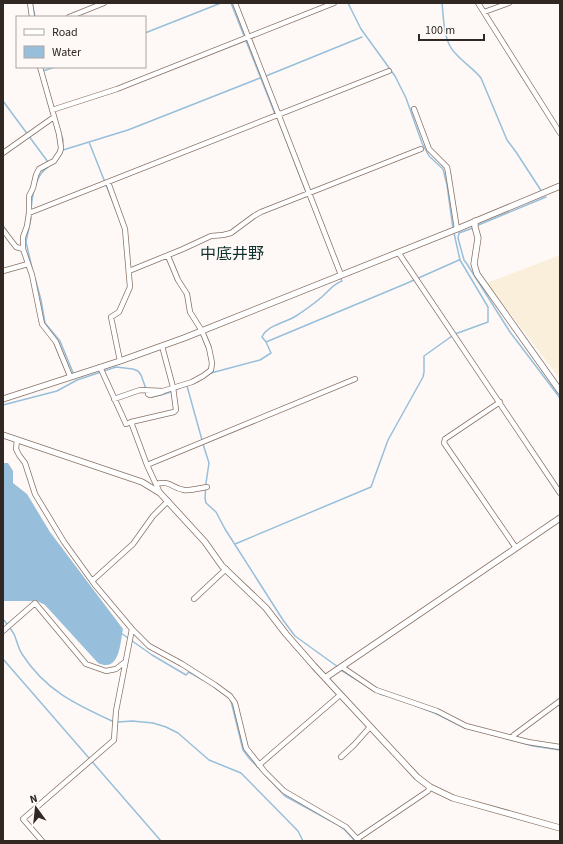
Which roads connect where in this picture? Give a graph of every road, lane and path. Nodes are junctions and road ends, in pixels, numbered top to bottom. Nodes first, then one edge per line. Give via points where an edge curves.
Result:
1 (30, 3) edge
2 (104, 3) edge
3 (235, 3) edge
4 (334, 3) edge
5 (478, 3) edge
6 (509, 3) edge
7 (484, 12) junction
8 (32, 16) edge
9 (72, 16) edge
10 (249, 37) junction
11 (40, 68) edge
12 (389, 71) dead end
13 (414, 109) dead end
14 (52, 110) junction
15 (278, 115) junction
16 (54, 117) junction
17 (560, 133) edge
18 (421, 149) dead end
19 (3, 153) edge
20 (108, 182) junction
21 (560, 186) edge
22 (309, 194) junction
23 (29, 213) junction
24 (475, 221) junction
25 (457, 229) junction
26 (3, 230) edge
27 (23, 249) junction
28 (398, 252) junction
29 (168, 256) junction
30 (28, 264) junction
31 (3, 271) edge
32 (129, 271) junction
33 (341, 275) junction
34 (202, 331) junction
35 (162, 346) junction
36 (120, 361) junction
37 (100, 367) junction
38 (70, 376) junction
39 (355, 379) dead end
40 (173, 387) junction
41 (560, 391) edge
42 (3, 399) edge
43 (114, 399) junction
44 (500, 402) junction
45 (131, 422) junction
46 (3, 435) edge
47 (17, 440) junction
48 (147, 465) junction
49 (156, 484) junction
50 (207, 487) dead end
51 (160, 493) junction
52 (560, 493) edge
53 (168, 501) junction
54 (560, 518) edge
55 (516, 548) junction
56 (226, 570) junction
57 (92, 581) junction
58 (194, 599) dead end
59 (132, 629) junction
60 (3, 631) edge
61 (125, 662) junction
62 (342, 667) junction
63 (325, 678) junction
64 (340, 695) junction
65 (560, 701) edge
66 (370, 727) junction
67 (512, 738) junction
68 (560, 747) edge
69 (341, 757) dead end
70 (259, 765) junction
71 (430, 787) junction
72 (560, 828) edge
73 (358, 840) edge
74 (42, 841) edge

1 - 8 street
2 - 9 street
3 - 10 street
4 - 10 street
5 - 7 street
6 - 7 street
7 - 17 street
10 - 14 street via 116,89
10 - 15 street
11 - 14 street
12 - 15 street
13 - 25 street via 429,149 447,168
14 - 16 street
15 - 20 street
15 - 22 street
16 - 19 street
16 - 23 street via 61,144 60,152 54,160 38,171 29,196
18 - 22 street
20 - 23 street
20 - 32 street via 125,229
21 - 24 street
22 - 29 street via 261,212 231,233 211,236
22 - 33 street
23 - 27 street
24 - 25 street
24 - 41 street via 478,238 474,264 477,274
25 - 28 street
26 - 27 street via 16,247
27 - 30 street
28 - 33 street
28 - 44 street
29 - 32 street
29 - 34 street via 187,294 190,312
30 - 31 street
30 - 38 street via 38,298 42,324 56,342
32 - 36 street via 130,288 119,312 111,317
33 - 34 street
34 - 35 street
34 - 40 street via 209,348 211,370 192,382
35 - 36 street
35 - 40 street
36 - 37 street
37 - 38 street
37 - 43 street
38 - 42 street
39 - 48 street
40 - 43 street via 163,391 140,390
40 - 45 street via 176,410 174,412
43 - 45 street via 126,424
44 - 52 street
44 - 55 street via 445,439 444,443
45 - 48 street
46 - 47 street
47 - 51 street via 142,482
47 - 57 street via 18,455 25,463 35,494 64,542
48 - 49 street
49 - 50 street via 165,482 182,490
49 - 51 street
51 - 53 street
53 - 56 street
53 - 57 street via 153,516 133,544
54 - 55 street
55 - 62 street
56 - 58 street
56 - 63 street via 266,608
57 - 59 street
59 - 61 street
59 - 70 street via 149,646 182,664 230,696 235,703 246,748
60 - 61 street via 35,604 86,664 106,671 116,669
61 - 74 street via 116,711 114,740 23,819
62 - 63 street
62 - 67 street via 376,690 437,711 466,726
63 - 64 street
64 - 66 street
64 - 70 street
65 - 67 street
66 - 69 street
66 - 71 street via 404,764
67 - 68 street
70 - 73 street via 284,791 346,827
71 - 72 street via 472,805
71 - 73 street via 428,791

